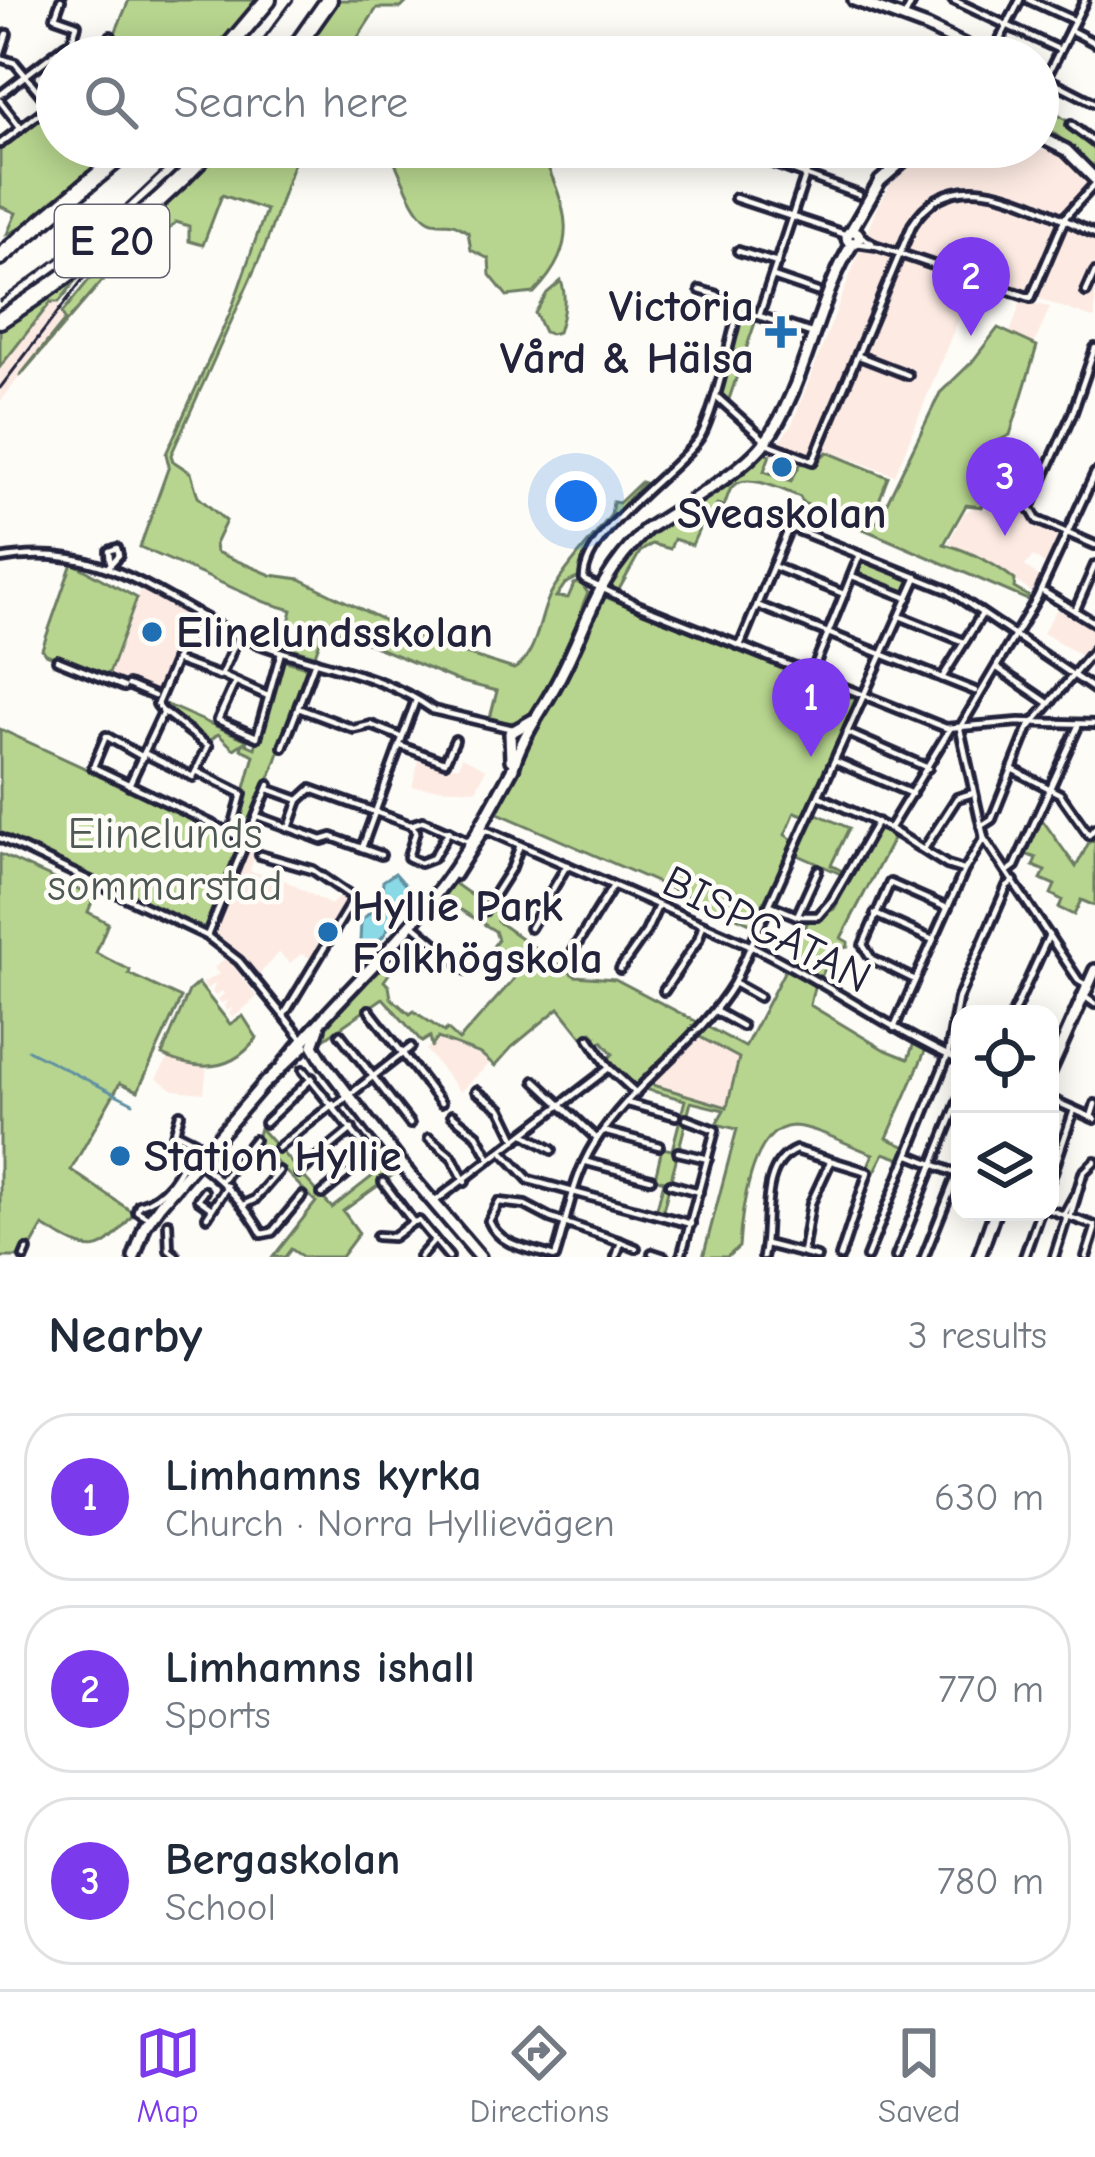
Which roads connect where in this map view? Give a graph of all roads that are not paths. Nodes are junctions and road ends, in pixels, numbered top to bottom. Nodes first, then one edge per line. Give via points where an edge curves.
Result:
1 (61, 0) edge
2 (268, 0) edge
3 (329, 0) edge
4 (854, 0) edge
5 (914, 0) edge
6 (953, 0) edge
7 (1019, 0) edge
8 (1029, 0) edge
9 (1085, 0) edge
10 (886, 5) edge
11 (904, 18) junction
12 (1075, 21) junction
13 (1007, 25) junction
14 (1070, 30) junction
15 (7, 34) dead end
16 (73, 36) edge
17 (238, 36) edge
18 (304, 36) edge
19 (945, 36) edge
20 (1000, 36) edge
21 (1030, 36) edge
22 (1095, 43) edge
23 (1060, 50) edge
24 (0, 57) edge
25 (36, 67) edge
26 (25, 74) junction
27 (1059, 85) edge
28 (36, 87) edge
29 (0, 98) edge
30 (1095, 103) edge
31 (36, 116) edge
32 (1071, 125) dead end
33 (21, 128) junction
34 (1095, 143) edge
35 (0, 144) edge
36 (1059, 145) edge
37 (108, 168) edge
38 (190, 168) edge
39 (788, 168) edge
40 (808, 168) edge
41 (893, 168) edge
42 (806, 174) junction
43 (1095, 178) edge
44 (859, 195) dead end
45 (735, 199) dead end
46 (57, 212) junction
47 (792, 217) junction
48 (1064, 221) junction
49 (1095, 234) edge
50 (11, 237) dead end
51 (853, 237) junction
52 (737, 251) dead end
53 (900, 254) junction
54 (0, 257) edge
55 (777, 262) junction
56 (1095, 272) edge
57 (772, 277) junction
58 (700, 290) dead end
59 (817, 292) dead end
60 (1086, 292) dead end
61 (738, 312) junction
62 (759, 316) junction
63 (0, 320) edge
64 (813, 334) junction
65 (809, 347) junction
66 (1095, 348) edge
67 (859, 356) junction
68 (908, 375) dead end
69 (713, 394) junction
70 (764, 440) junction
71 (1095, 473) edge
72 (1066, 533) junction
73 (1095, 545) edge
74 (860, 555) junction
75 (0, 559) edge
76 (773, 566) junction
77 (1095, 566) edge
78 (852, 575) junction
79 (917, 577) junction
80 (596, 588) junction
81 (1041, 590) junction
82 (844, 594) junction
83 (908, 598) junction
84 (758, 604) junction
85 (1075, 611) junction
86 (196, 612) junction
87 (982, 614) junction
88 (901, 616) junction
89 (1095, 623) edge
90 (828, 633) junction
91 (239, 635) junction
92 (1016, 636) junction
93 (964, 642) junction
94 (740, 646) junction
95 (1095, 650) edge
96 (280, 652) junction
97 (884, 655) junction
98 (57, 660) dead end
99 (175, 660) junction
100 (315, 662) junction
101 (997, 668) junction
102 (1072, 674) junction
103 (221, 675) junction
104 (811, 676) junction
105 (941, 678) junction
106 (235, 682) junction
107 (1095, 690) edge
108 (975, 692) dead end
109 (268, 696) junction
110 (865, 696) junction
111 (157, 697) junction
112 (415, 701) junction
113 (1048, 702) junction
114 (298, 708) junction
115 (163, 712) junction
116 (1032, 722) junction
117 (1078, 724) junction
118 (1095, 724) edge
119 (960, 728) junction
120 (950, 729) junction
121 (848, 733) junction
122 (517, 736) junction
123 (402, 737) junction
124 (455, 740) dead end
125 (398, 746) junction
126 (284, 747) dead end
127 (144, 755) junction
128 (835, 761) junction
129 (928, 768) junction
130 (1012, 769) junction
131 (196, 771) junction
132 (129, 784) junction
133 (1051, 787) junction
134 (973, 793) junction
135 (912, 794) junction
136 (819, 796) junction
137 (298, 800) junction
138 (375, 811) junction
139 (257, 816) junction
140 (877, 822) junction
141 (412, 825) junction
142 (981, 826) junction
143 (289, 828) junction
144 (482, 829) junction
145 (890, 829) junction
146 (449, 831) junction
147 (1093, 832) edge
148 (232, 833) junction
149 (0, 838) edge
150 (984, 838) junction
151 (247, 841) junction
152 (470, 842) junction
153 (520, 845) junction
154 (362, 848) junction
155 (924, 850) junction
156 (260, 855) dead end
157 (380, 855) dead end
158 (567, 865) junction
159 (818, 870) dead end
160 (964, 871) junction
161 (1007, 872) junction
162 (456, 877) dead end
163 (1014, 881) junction
164 (613, 886) junction
165 (771, 905) junction
166 (658, 906) junction
167 (947, 908) junction
168 (484, 911) dead end
169 (875, 914) junction
170 (796, 916) junction
171 (412, 923) junction
172 (703, 925) junction
173 (530, 928) dead end
174 (208, 935) junction
175 (1049, 935) junction
176 (933, 940) junction
177 (752, 946) junction
178 (569, 957) dead end
179 (620, 969) dead end
180 (468, 970) dead end
181 (1095, 970) edge
182 (915, 980) junction
183 (734, 983) junction
184 (664, 991) dead end
185 (1086, 991) junction
186 (759, 997) dead end
187 (1095, 1004) edge
188 (1017, 1005) edge
189 (369, 1010) dead end
190 (715, 1011) junction
191 (284, 1015) junction
192 (742, 1026) dead end
193 (894, 1029) junction
194 (340, 1034) dead end
195 (590, 1038) dead end
196 (305, 1039) junction
197 (411, 1047) dead end
198 (1059, 1051) edge
199 (402, 1054) junction
200 (948, 1055) junction
201 (951, 1056) edge
202 (609, 1069) junction
203 (303, 1070) dead end
204 (373, 1077) junction
205 (312, 1078) junction
206 (535, 1081) dead end
207 (476, 1091) dead end
208 (636, 1093) junction
209 (349, 1095) junction
210 (627, 1102) junction
211 (441, 1103) dead end
212 (1059, 1103) edge
213 (1095, 1104) edge
214 (333, 1106) junction
215 (560, 1108) junction
216 (1074, 1109) junction
217 (953, 1113) edge
218 (180, 1114) dead end
219 (452, 1114) dead end
220 (676, 1116) dead end
221 (1093, 1118) edge
222 (686, 1119) dead end
223 (265, 1123) dead end
224 (410, 1124) dead end
225 (352, 1129) junction
226 (603, 1131) junction
227 (175, 1132) junction
228 (525, 1135) junction
229 (429, 1138) dead end
230 (597, 1139) junction
231 (254, 1140) dead end
232 (517, 1141) junction
233 (659, 1147) dead end
234 (278, 1148) dead end
235 (552, 1150) dead end
236 (678, 1152) dead end
237 (504, 1153) junction
238 (908, 1154) junction
239 (1059, 1154) edge
240 (708, 1160) junction
241 (1095, 1161) edge
242 (198, 1162) junction
243 (491, 1162) junction
244 (584, 1162) junction
245 (830, 1162) junction
246 (933, 1164) junction
247 (182, 1167) junction
248 (951, 1170) edge
249 (279, 1171) dead end
250 (298, 1173) dead end
251 (651, 1179) dead end
252 (382, 1182) dead end
253 (465, 1182) junction
254 (224, 1184) junction
255 (670, 1184) dead end
256 (203, 1191) dead end
257 (951, 1191) edge
258 (572, 1192) junction
259 (699, 1192) junction
260 (322, 1194) dead end
261 (302, 1196) dead end
262 (433, 1203) junction
263 (243, 1205) junction
264 (212, 1209) junction
265 (1059, 1213) edge
266 (1067, 1216) junction
267 (206, 1217) dead end
268 (152, 1220) junction
269 (992, 1221) edge
270 (1037, 1221) edge
271 (413, 1222) junction
272 (564, 1222) junction
273 (168, 1223) dead end
274 (691, 1224) junction
275 (1095, 1228) edge
276 (377, 1236) dead end
277 (434, 1241) junction
278 (621, 1242) junction
279 (766, 1244) junction
280 (636, 1248) dead end
281 (172, 1252) edge
282 (652, 1253) dead end
283 (810, 1256) edge
284 (137, 1257) edge
285 (420, 1257) edge
286 (449, 1257) edge
287 (480, 1257) edge
288 (554, 1257) edge
289 (616, 1257) edge
290 (664, 1257) edge
291 (681, 1257) edge
292 (763, 1257) edge
293 (841, 1257) edge
294 (867, 1257) edge
295 (896, 1257) edge
296 (924, 1257) edge
297 (979, 1257) edge
298 (1024, 1257) edge
299 (1054, 1257) edge
300 (1085, 1257) edge

1 - 16 street via 55,17 76,24
2 - 17 highway
3 - 18 highway
4 - 10 main road
5 - 11 street
6 - 13 street
7 - 13 street
8 - 12 street
9 - 12 street
10 - 11 main road
11 - 19 main road
12 - 14 street
13 - 20 street
13 - 21 street
14 - 22 street
14 - 23 street
15 - 24 street
24 - 26 street
25 - 26 street
26 - 28 street
26 - 29 street
27 - 30 street
29 - 33 street
31 - 33 street
32 - 34 street
33 - 35 street
36 - 43 main road
37 - 46 highway, E 20
38 - 63 highway, E 20 via 124,230
39 - 42 street
40 - 42 street
41 - 51 main road via 874,189
42 - 44 street
42 - 47 street
43 - 48 street
45 - 47 street
46 - 50 highway
46 - 54 highway, E 20
47 - 51 street
47 - 55 street
48 - 49 street
48 - 53 street via 987,189 959,189 924,208
48 - 53 street via 1031,298
51 - 53 street
51 - 64 main road
51 - 65 main road
52 - 55 street
53 - 67 street
55 - 57 street
56 - 60 street
57 - 59 street
57 - 62 street
58 - 61 street
61 - 62 street
61 - 69 street
62 - 64 street
64 - 65 main road
65 - 70 main road
66 - 72 street via 1030,502 1034,518
67 - 68 street
67 - 70 street via 813,461
69 - 70 street
69 - 80 street via 700,437 629,505 586,566 584,578
70 - 80 main road via 618,550
71 - 72 street
72 - 73 street
72 - 81 street
74 - 76 street via 791,529
74 - 78 street
74 - 79 street
75 - 86 street via 109,564
76 - 82 street
76 - 84 street
77 - 85 street
78 - 82 street
78 - 83 street
79 - 83 street
79 - 87 street
80 - 94 street
80 - 122 main road via 542,712
81 - 85 street
81 - 92 street
82 - 90 street
83 - 88 street
84 - 90 street
84 - 94 street
85 - 89 street
86 - 91 street
86 - 99 street
87 - 92 street
87 - 93 street
88 - 93 street
88 - 97 street
90 - 97 street
90 - 104 street
91 - 96 street
91 - 103 street
92 - 101 street
92 - 102 street
93 - 105 street
94 - 104 street
95 - 102 street
96 - 100 street
96 - 109 street
97 - 105 street
97 - 110 street
98 - 111 street
99 - 103 street
99 - 111 street
100 - 112 street
100 - 114 street
101 - 113 street
101 - 119 street
102 - 107 street
102 - 113 street
103 - 106 street
104 - 110 street
105 - 108 street
106 - 109 street
106 - 109 street via 218,720 257,737
110 - 120 street
110 - 121 street
111 - 115 street
112 - 122 street
112 - 123 street
113 - 116 street
114 - 123 street
114 - 126 street
115 - 127 street
115 - 131 street via 208,746
116 - 117 street
116 - 119 street
116 - 130 street
117 - 118 street
117 - 133 street
119 - 120 street
119 - 134 street
120 - 129 street
121 - 128 street
121 - 129 street
122 - 144 main road
123 - 125 street
124 - 125 street via 445,762
125 - 138 street
127 - 131 street via 194,777
127 - 132 street
127 - 132 street via 106,736 93,767
128 - 135 street
128 - 136 street
129 - 135 street
130 - 133 street
130 - 142 street via 992,819
131 - 148 street via 242,794
132 - 148 street
133 - 147 street
133 - 161 street
134 - 142 street
134 - 155 street via 957,797
135 - 145 street
136 - 140 street
136 - 165 street
137 - 138 street via 311,788
137 - 139 street via 268,787
137 - 143 street
138 - 141 street
138 - 154 street
139 - 143 street
139 - 151 street
140 - 145 street
140 - 170 street via 824,910
141 - 146 street
141 - 146 street via 408,857 421,863
142 - 150 street
143 - 154 street
144 - 152 main road
144 - 153 street, BISPGATAN
144 - 162 street
145 - 155 street
146 - 152 street
148 - 151 street
149 - 174 street
150 - 160 street
150 - 161 street
151 - 174 street
152 - 171 main road
153 - 158 street, BISPGATAN
153 - 168 street
154 - 157 street
155 - 160 street
156 - 191 street via 322,874 354,898
158 - 164 street, BISPGATAN
158 - 173 street
159 - 170 street
160 - 167 street
161 - 163 street
163 - 175 street
163 - 200 street via 958,999
164 - 166 street, BISPGATAN
164 - 178 street
165 - 170 street
165 - 177 street
166 - 172 street, BISPGATAN
166 - 179 street
167 - 169 street via 890,884
167 - 176 street
169 - 176 street
169 - 182 street via 863,945 872,959
171 - 180 street
171 - 196 main road
172 - 177 street, BISPGATAN
172 - 184 street
174 - 191 street
175 - 185 street
175 - 188 street
176 - 182 street
177 - 183 street
177 - 193 street, BISPGATAN
181 - 185 main road
182 - 193 street
183 - 186 street
183 - 190 street
185 - 187 street
185 - 198 main road
189 - 199 street
190 - 192 street
190 - 208 street
191 - 196 street
193 - 200 street, BISPGATAN
194 - 204 street
195 - 202 street
196 - 209 main road
196 - 242 main road
197 - 199 street
199 - 204 street
199 - 211 street
200 - 201 street, BISPGATAN
200 - 238 street
202 - 208 street
202 - 215 street
203 - 205 street
204 - 209 street
204 - 224 street
205 - 214 street
205 - 223 street
206 - 215 street
207 - 232 street via 501,1109
208 - 210 street
209 - 214 street
209 - 262 main road
210 - 220 street
210 - 226 street
212 - 216 street
213 - 221 street
214 - 225 street
214 - 234 street
215 - 228 street
215 - 230 street
216 - 221 street
216 - 239 street
217 - 246 street
218 - 227 street
219 - 243 street via 481,1140
222 - 240 street via 715,1128
225 - 250 street
225 - 260 street via 368,1150 365,1159
226 - 230 street
226 - 233 street
227 - 247 street via 167,1157
227 - 247 street via 195,1142
228 - 232 street
228 - 235 street
229 - 253 street
230 - 244 street
231 - 254 street
232 - 237 street
236 - 240 street
237 - 243 street
237 - 258 street via 523,1178
238 - 246 street
238 - 294 street
240 - 259 street
241 - 266 street
242 - 254 street
242 - 268 main road
243 - 253 street
244 - 251 street
244 - 258 street
245 - 279 street via 796,1150 786,1155 768,1192
245 - 283 street via 811,1203
245 - 293 street via 868,1176
246 - 248 street
246 - 295 street
247 - 268 street via 158,1198 139,1205
249 - 263 street
252 - 271 street
253 - 262 street
254 - 263 street
254 - 264 street
255 - 259 street
256 - 264 street via 198,1199
257 - 296 street
258 - 272 street
258 - 274 street
259 - 274 street
261 - 263 street via 262,1234
262 - 287 main road
264 - 267 street
265 - 266 street
266 - 275 street
266 - 299 street
268 - 284 main road
269 - 297 main road
270 - 298 street
271 - 276 street via 393,1237
271 - 277 street
272 - 278 street
272 - 288 street
272 - 288 street via 508,1200 489,1221 503,1240
273 - 281 street
274 - 291 street
275 - 300 street
277 - 285 street
277 - 286 street
278 - 280 street
278 - 289 street
279 - 283 street
279 - 292 street
282 - 290 street

